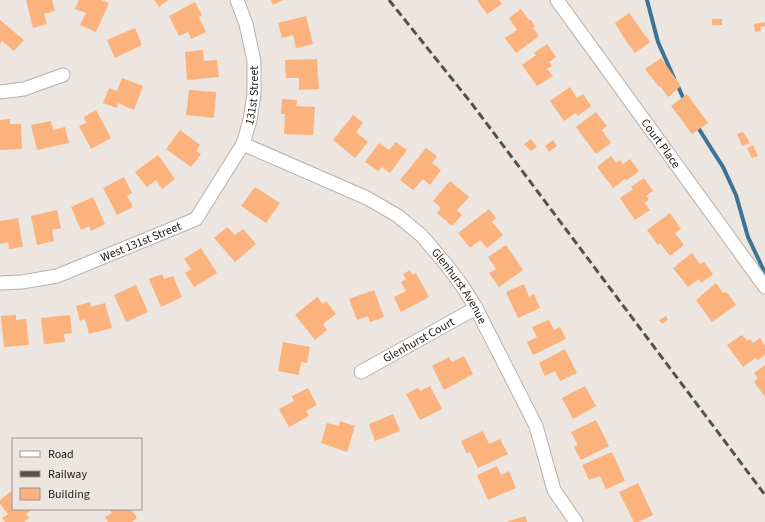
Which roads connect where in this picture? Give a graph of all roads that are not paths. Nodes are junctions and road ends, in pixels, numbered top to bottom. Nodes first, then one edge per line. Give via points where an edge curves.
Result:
1 (237, 0) edge
2 (557, 0) edge
3 (63, 75) dead end
4 (0, 92) edge
5 (243, 144) junction
6 (0, 283) edge
7 (765, 287) edge
8 (476, 308) junction
9 (361, 372) dead end
10 (576, 522) edge

1 - 5 street, 131st Street via 246,24 254,61 254,94
2 - 7 street, Court Place
3 - 4 street via 24,89
5 - 6 street, West 131st Street via 196,219 57,276
5 - 8 street, Glenhurst Avenue via 367,198 398,216 422,236 445,263
8 - 9 street, Glenhurst Court
8 - 10 street, Glenhurst Avenue via 536,426 554,490

